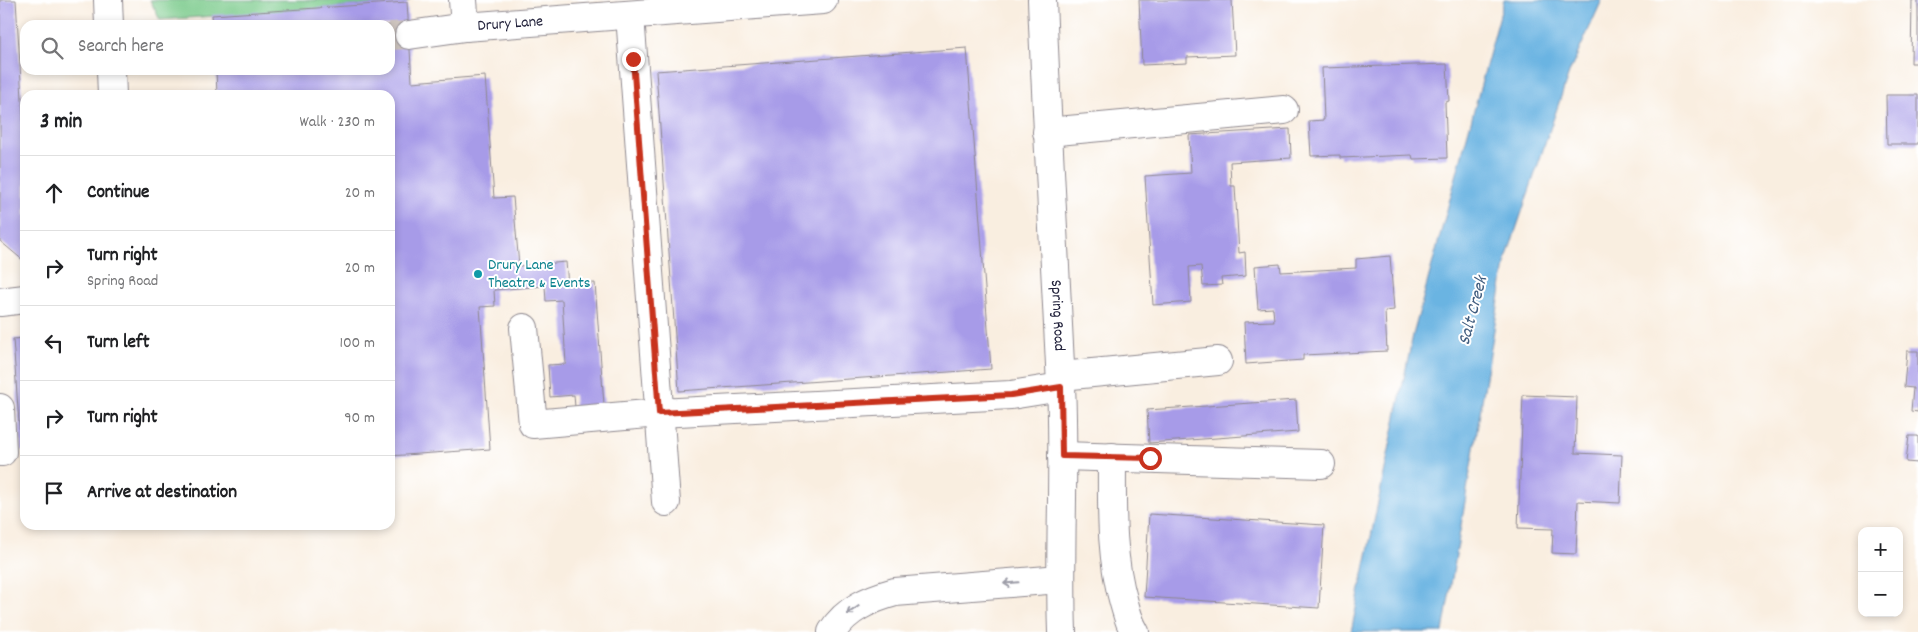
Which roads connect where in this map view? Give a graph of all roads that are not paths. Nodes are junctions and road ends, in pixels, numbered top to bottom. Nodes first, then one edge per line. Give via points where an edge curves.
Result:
1 (108, 0) edge
2 (463, 0) edge
3 (823, 0) edge
4 (1042, 0) edge
5 (630, 15) junction
6 (109, 20) edge
7 (465, 27) junction
8 (410, 35) tunnel mouth
9 (111, 75) edge
10 (112, 90) edge
11 (1284, 110) dead end
12 (1047, 132) junction
13 (20, 299) edge
14 (0, 302) edge
15 (524, 328) dead end
16 (1218, 361) dead end
17 (1061, 381) junction
18 (0, 408) edge
19 (659, 413) junction
20 (0, 452) edge
21 (1062, 456) junction
22 (1112, 457) junction
23 (1321, 464) dead end
24 (666, 502) dead end
25 (1060, 579) junction
26 (832, 632) edge
27 (1062, 632) edge
28 (1135, 632) edge

1 - 6 street
2 - 7 street, Drury Lane
3 - 5 street, Drury Lane
4 - 12 street, Spring Road
5 - 7 street, Drury Lane
5 - 19 street
7 - 8 street
9 - 10 street
11 - 12 street
12 - 17 street, Spring Road
13 - 14 street
15 - 19 street via 533,424
16 - 17 street
17 - 19 street via 1011,395
17 - 21 street, Spring Road
18 - 20 street
19 - 24 street
21 - 22 street
21 - 25 street, Spring Road
22 - 23 street
22 - 28 street via 1112,533 1117,580
25 -> 26 street via 895,592 875,597 857,607 839,621
25 - 27 street, Spring Road

